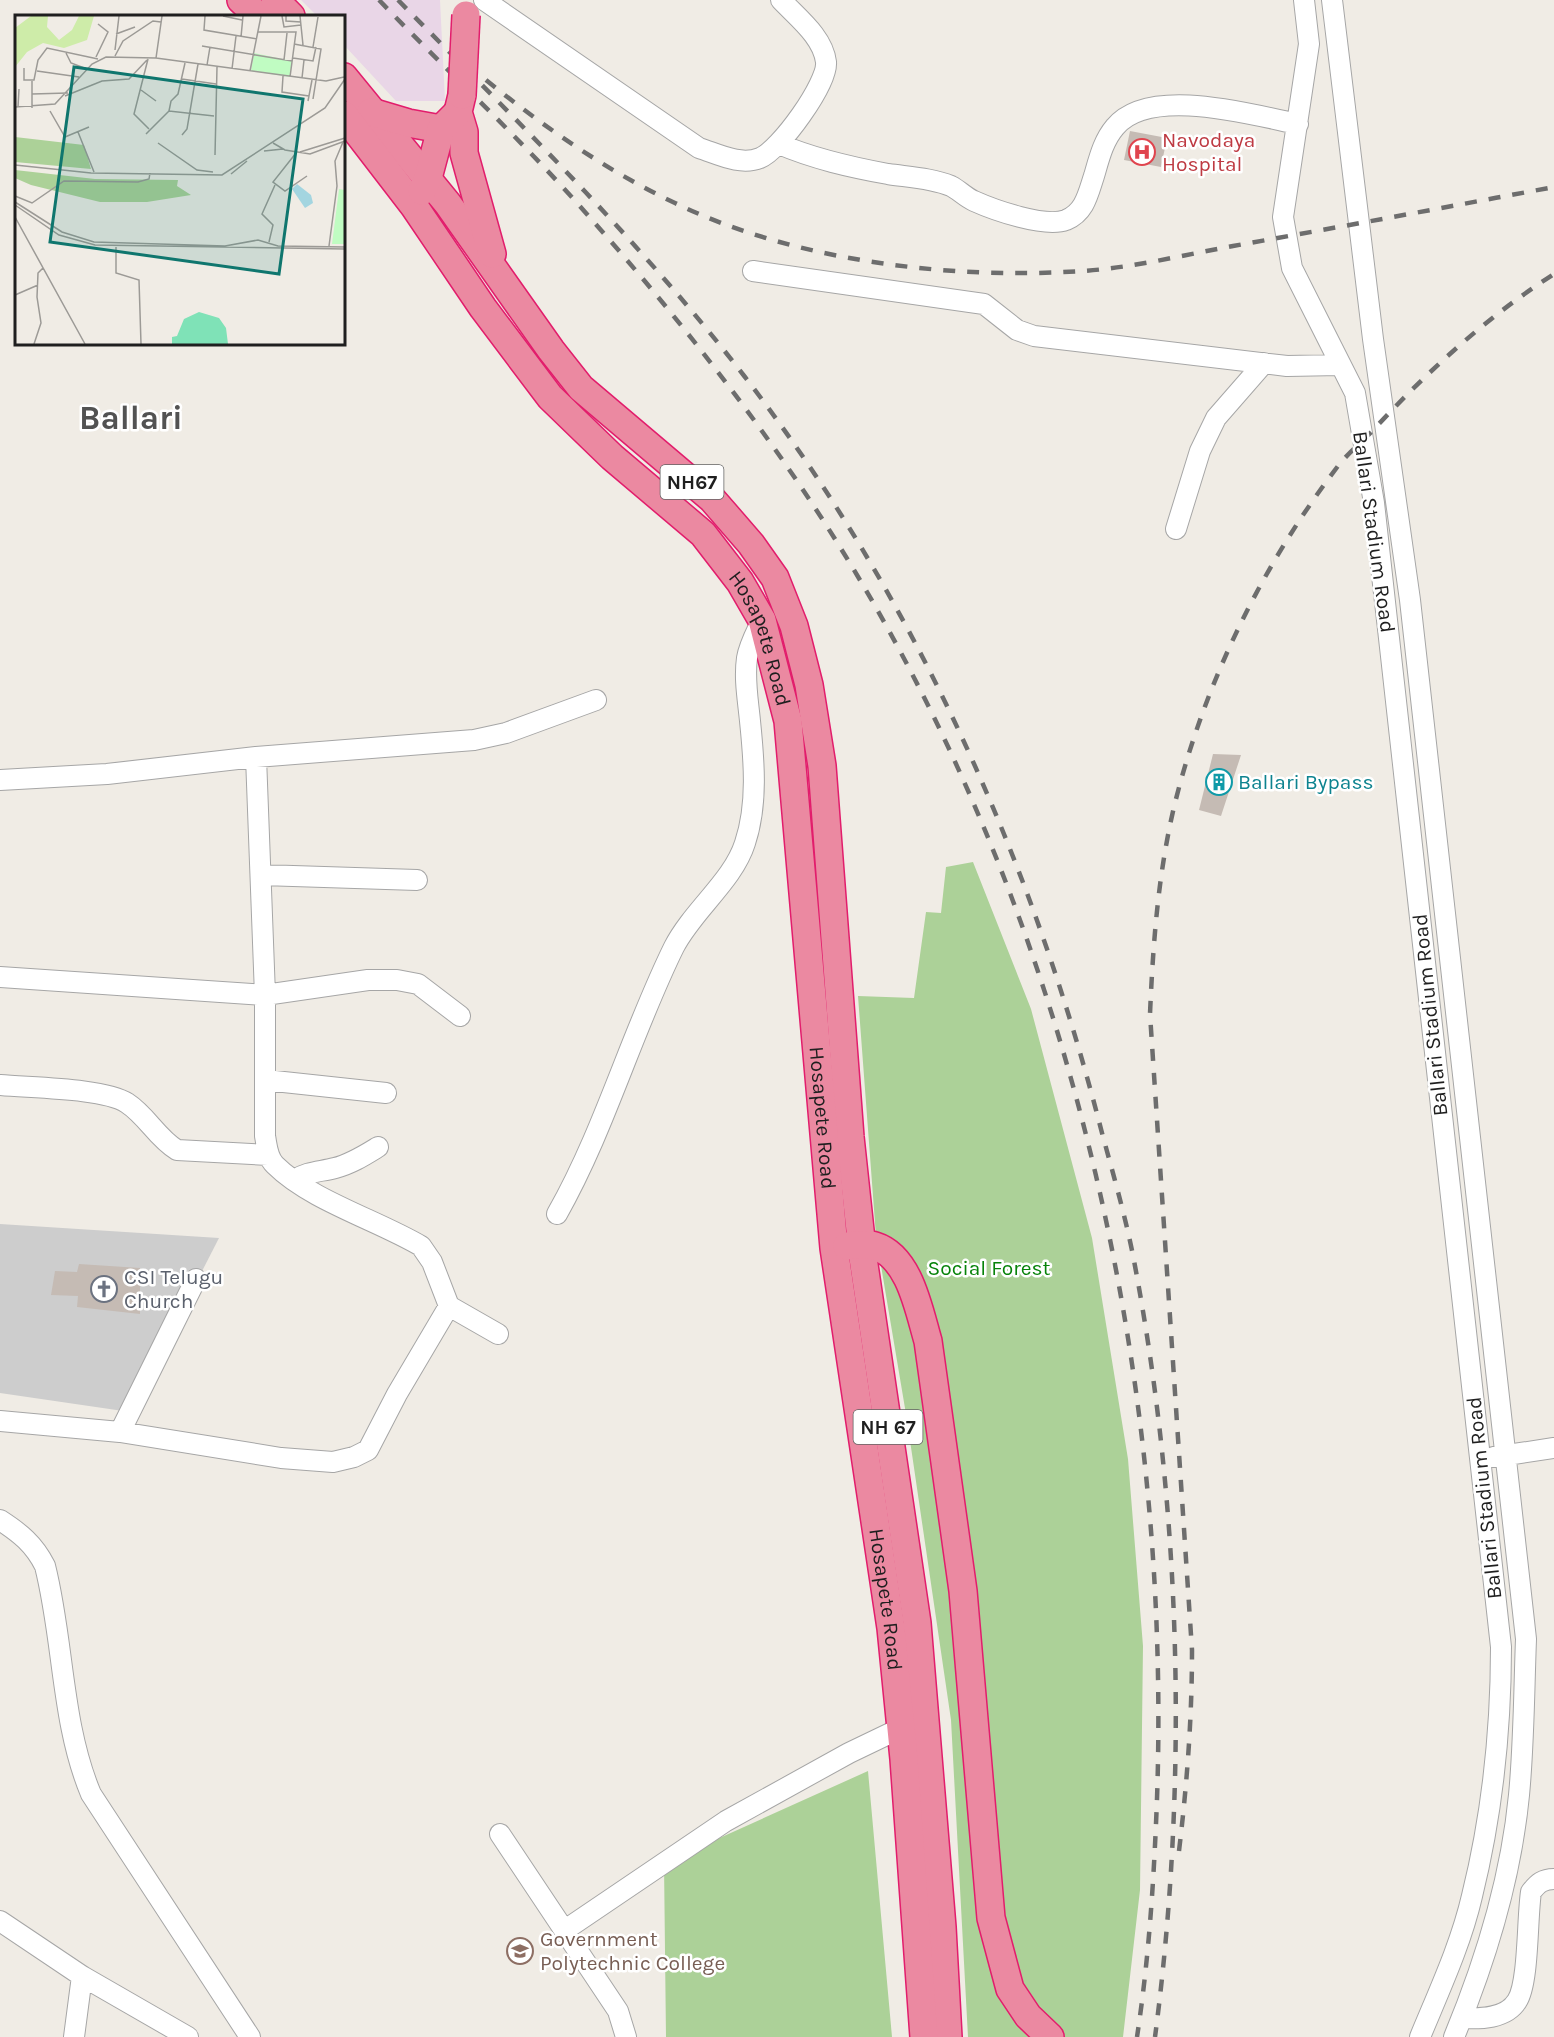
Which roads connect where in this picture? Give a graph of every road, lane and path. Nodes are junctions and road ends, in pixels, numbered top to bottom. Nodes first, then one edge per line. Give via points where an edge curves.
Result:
1 (241, 0) edge
2 (275, 0) edge
3 (781, 0) edge
4 (1304, 0) edge
5 (1332, 0) edge
6 (472, 5) edge
7 (257, 15) edge
8 (290, 15) edge
9 (345, 80) edge
10 (454, 112) junction
11 (356, 119) edge
12 (1298, 124) junction
13 (779, 144) junction
14 (464, 153) junction
15 (428, 178) junction
16 (448, 204) junction
17 (414, 206) junction
18 (430, 230) junction
19 (753, 271) dead end
20 (499, 278) junction
21 (1264, 363) junction
22 (1340, 365) junction
23 (1176, 529) dead end
24 (1410, 600) junction
25 (1385, 602) junction
26 (762, 620) junction
27 (596, 700) dead end
28 (256, 757) junction
29 (0, 780) edge
30 (827, 817) joint
31 (262, 875) junction
32 (417, 880) dead end
33 (0, 976) edge
34 (265, 995) junction
35 (460, 1016) dead end
36 (264, 1080) junction
37 (0, 1085) edge
38 (386, 1093) dead end
39 (378, 1147) dead end
40 (268, 1155) junction
41 (294, 1180) junction
42 (557, 1214) dead end
43 (861, 1244) junction
44 (834, 1248) junction
45 (196, 1279) dead end
46 (449, 1306) junction
47 (498, 1334) dead end
48 (0, 1421) edge
49 (120, 1432) junction
50 (1554, 1448) edge
51 (1508, 1455) junction
52 (1479, 1459) junction
53 (0, 1520) edge
54 (901, 1728) junction
55 (500, 1834) dead end
56 (1554, 1879) edge
57 (1, 1927) edge
58 (565, 1930) junction
59 (82, 1976) junction
60 (1462, 2018) junction
61 (74, 2037) edge
62 (187, 2037) edge
63 (250, 2037) edge
64 (626, 2037) edge
65 (924, 2037) edge
66 (948, 2037) edge
67 (1050, 2037) edge
68 (1420, 2037) edge
69 (1454, 2037) edge

1 - 7 highway
2 - 8 highway
3 - 13 street via 820,42 826,63 820,86
4 - 12 street, Ballari Stadium Road via 1309,44
5 - 24 street, Ballari Stadium Road via 1373,339
6 - 10 highway, bridge
6 - 13 street via 699,148 737,161 761,158
9 - 11 highway
10 - 11 highway via 408,123
10 - 14 highway via 464,132
10 - 15 highway
11 - 15 highway
11 - 17 highway
12 - 13 street via 1236,111 1167,105 1137,110 1117,124 1105,141 1086,203 1075,215 1053,222 1004,212 971,200 950,186 848,167
12 - 22 street, Ballari Stadium Road via 1283,217 1292,268
14 - 16 highway
14 - 20 highway
15 - 16 highway
15 - 17 highway
16 - 18 highway
16 - 20 highway, NH67
17 - 18 highway
18 - 26 highway, Hosapete Road / NH67 via 550,397 612,457 703,534 740,582
19 - 21 street via 984,304 1024,334
20 - 30 highway, NH67 via 581,388 712,499 752,544 775,578 794,626 809,685
21 - 22 street
21 - 23 street via 1216,418 1200,451
22 - 25 street, Ballari Stadium Road via 1355,393 1374,503
24 - 25 street
24 - 51 street, Ballari Stadium Road
25 - 52 street, Ballari Stadium Road
26 - 42 street via 747,654 745,676 753,752 752,810 745,843 735,867 704,902 676,944 656,984 597,1133
26 - 44 highway, Hosapete Road / NH67 via 788,721
27 - 28 street via 506,733 474,740
28 - 29 street via 107,774
28 - 31 street
30 - 43 highway, Hosapete Road / NH 67
31 - 32 street
31 - 34 street
33 - 34 street
34 - 35 street via 368,980 398,980 418,984
34 - 36 street
36 - 38 street
36 - 40 street
37 - 40 street via 108,1095 126,1102 165,1143 177,1150
39 - 41 street via 354,1161 307,1172
40 - 41 street via 274,1165
41 - 46 street via 421,1246 432,1262
43 - 44 highway
43 - 66 highway, Hosapete Road / NH 67 via 917,1623
43 - 67 highway via 886,1251 898,1263 908,1280 928,1341 963,1591 991,1918 1010,1989 1028,2016
44 - 54 highway, Hosapete Road / NH67 via 891,1628
45 - 49 street
46 - 47 street
46 - 49 street via 368,1450 354,1457 333,1462 281,1458
48 - 49 street
50 - 51 street
51 - 52 street
51 - 60 street, Ballari Stadium Road via 1527,1639 1519,1797 1496,1916
52 - 68 street, Ballari Stadium Road via 1501,1647 1496,1755 1472,1897
53 - 63 street via 37,1549 45,1566 74,1737 91,1794
54 - 58 street via 726,1821
54 - 65 highway, Hosapete Road / NH67
55 - 58 street
56 - 60 street via 1538,1883 1531,1892 1518,2001 1495,2016
57 - 59 street
58 - 64 street via 618,2012
59 - 61 street
59 - 62 street
60 - 69 street, Ballari Stadium Road

